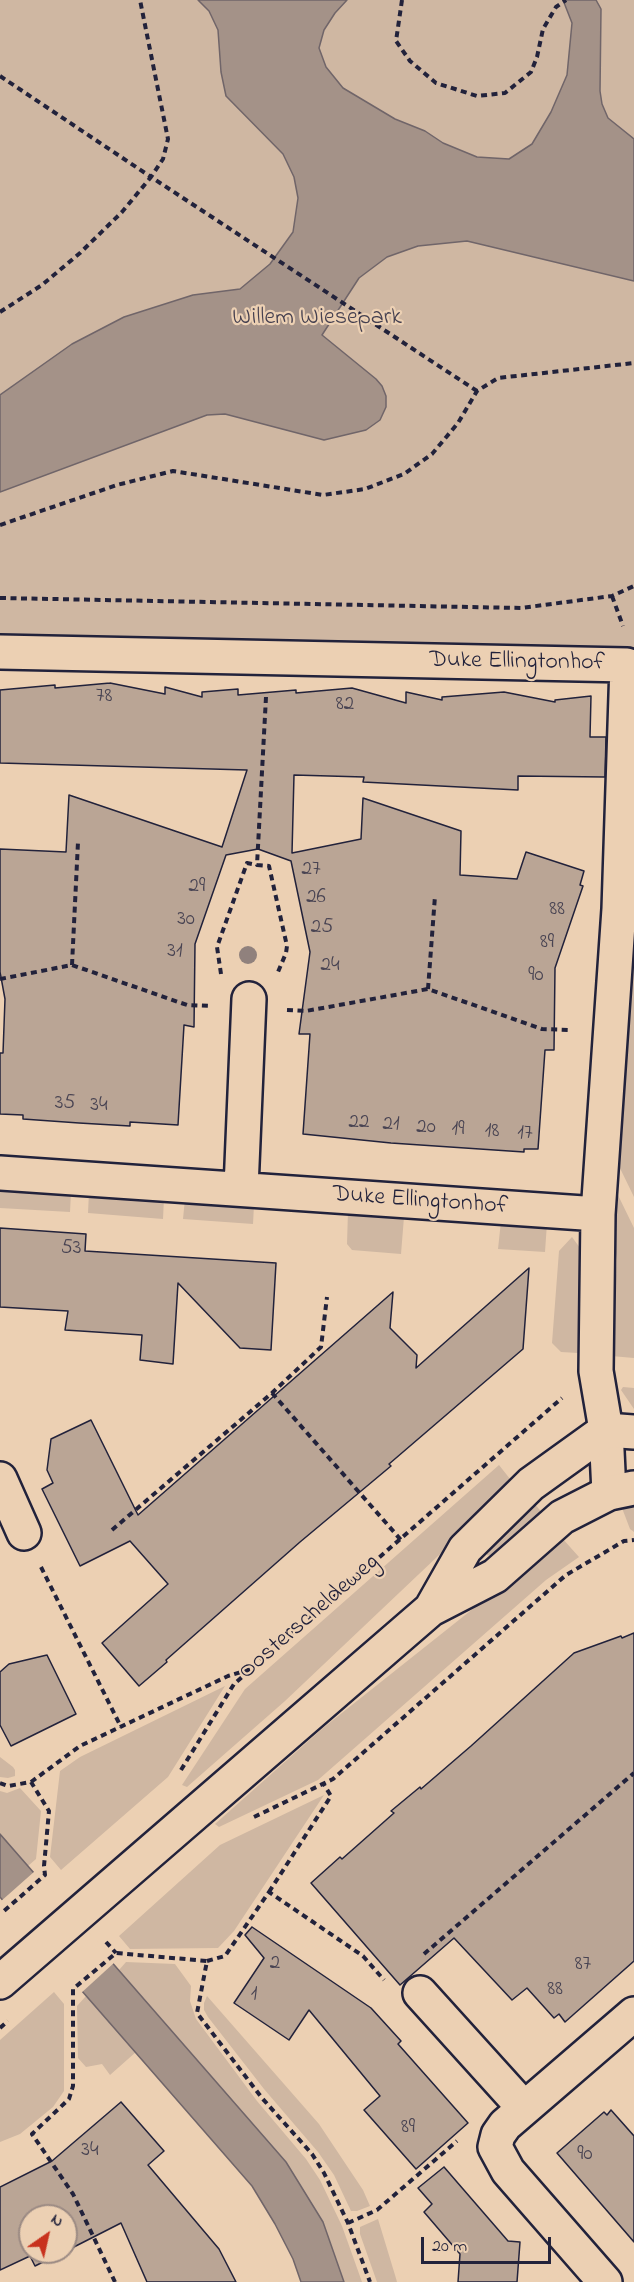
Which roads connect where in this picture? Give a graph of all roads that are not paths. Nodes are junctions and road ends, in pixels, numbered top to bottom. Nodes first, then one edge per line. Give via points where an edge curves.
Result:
1 (0, 652) edge
2 (249, 1003) road end
3 (0, 1173) edge
4 (241, 1188) junction
5 (598, 1214) junction
6 (620, 1431) edge
7 (0, 1479) edge
8 (621, 1491) edge
9 (24, 1533) road end
10 (431, 1609) junction
11 (0, 1982) edge
12 (420, 1993) road end
13 (634, 2013) edge
14 (524, 2108) junction
15 (605, 2282) edge

1 - 5 street, Duke Ellingtonhof via 627,665 619,909
2 - 4 street
3 - 4 street, Duke Ellingtonhof
4 - 5 street, Duke Ellingtonhof
5 - 6 street, Duke Ellingtonhof via 596,1371
6 - 8 street, Duke Ellingtonhof
6 - 10 street via 531,1484 465,1549
7 - 9 street
8 - 10 street via 562,1517 495,1576
10 - 11 street
12 - 14 street
13 - 14 street
14 - 15 street via 498,2134 495,2147 508,2171

